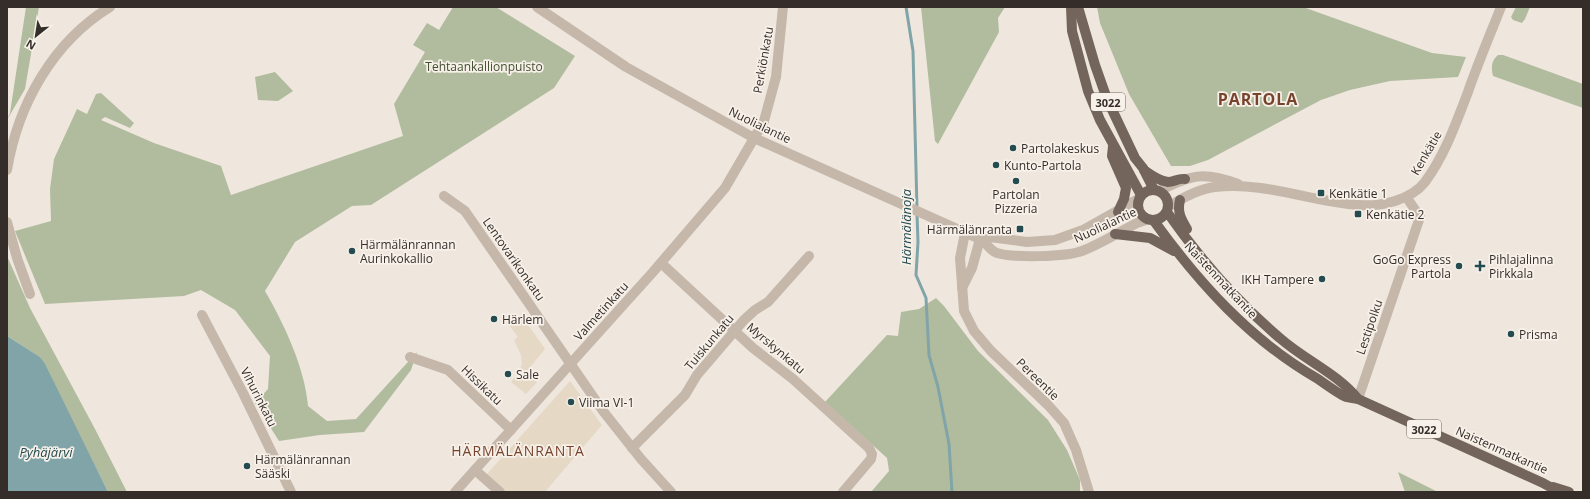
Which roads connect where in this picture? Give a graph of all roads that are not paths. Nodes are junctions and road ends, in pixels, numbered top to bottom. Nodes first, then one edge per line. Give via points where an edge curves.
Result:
1 (110, 7) edge
2 (537, 7) edge
3 (783, 7) edge
4 (1071, 7) edge
5 (1078, 7) edge
6 (1501, 7) edge
7 (754, 138) junction
8 (1113, 144) junction
9 (1143, 168) junction
10 (7, 170) edge
11 (1185, 179) junction
12 (1246, 186) junction
13 (1156, 190) junction
14 (444, 196) dead end
15 (1140, 197) junction
16 (1407, 198) junction
17 (1180, 200) junction
18 (1168, 209) junction
19 (1118, 212) junction
20 (1150, 220) junction
21 (7, 222) edge
22 (965, 233) junction
23 (1115, 234) junction
24 (982, 240) junction
25 (1176, 252) junction
26 (809, 256) dead end
27 (661, 263) junction
28 (1209, 268) junction
29 (962, 289) junction
30 (30, 294) dead end
31 (202, 315) dead end
32 (735, 331) junction
33 (410, 356) dead end
34 (571, 363) junction
35 (1358, 398) junction
36 (511, 430) junction
37 (632, 448) junction
38 (475, 470) junction
39 (1546, 484) junction
40 (292, 492) edge
41 (455, 492) edge
42 (500, 492) edge
43 (671, 492) edge
44 (843, 492) edge
45 (1090, 492) edge
46 (1559, 492) edge
47 (1569, 492) edge

1 - 10 street via 73,35 53,59 24,112 10,152
2 - 7 street, Nuolialantie via 626,67
3 - 7 street, Perkiönkatu via 776,77 764,121
4 - 8 main road, 3022 via 1072,31 1088,91
5 - 9 main road, 3022 via 1107,99 1124,137
6 - 16 street, Kenkätie via 1440,158 1425,183
7 - 22 street, Nuolialantie
7 - 27 street, Valmetinkatu via 725,188
8 - 15 main road, 3022
8 - 19 main road via 1112,156 1126,188
9 - 11 main road via 1168,182 1178,178
9 - 13 main road, 3022
11 - 12 street, Kenkätie via 1208,176
11 - 13 street, Kenkätie
12 - 16 street, Kenkätie via 1360,206
12 - 17 street, Kenkätie via 1211,187
13 - 15 main road via 1149,190
13 - 18 main road via 1166,198
14 - 34 street, Lentovarikonkatu via 465,211
15 - 19 street, Nuolialantie
15 - 20 main road via 1137,209 1142,217
16 - 35 street, Lestipolku via 1420,217
17 - 18 street, Kenkätie
17 - 28 main road via 1179,216 1210,260
18 - 20 main road via 1160,219
18 - 28 main road, Naistenmatkantie / 3022
19 - 24 street, Nuolialantie via 1077,233 1055,240 1027,242 990,237
20 - 23 street, Nuolialantie via 1137,223
20 - 25 main road, Naistenmatkantie / 3022
21 - 30 street
22 - 24 street, Nuolialantie
22 - 29 street, Pereentie via 960,258
23 - 24 street, Nuolialantie via 1083,251 1061,255 997,253
23 - 25 main road via 1150,238
24 - 29 street
25 - 35 main road, Naistenmatkantie / 3022 via 1215,296 1268,346 1345,396
26 - 32 street, Tuiskunkatu via 768,302 755,310
27 - 32 street, Myrskynkatu
27 - 34 street, Valmetinkatu
28 - 35 main road, Naistenmatkantie / 3022 via 1245,307 1281,340 1349,387
29 - 45 street, Pereentie via 964,311 974,331 1064,423
31 - 40 street, Vihurinkatu
32 - 37 street, Tuiskunkatu via 697,375 685,395
32 - 44 street, Myrskynkatu via 869,448 872,454 867,464
33 - 36 street, Hissikatu via 448,370
34 - 36 street, Valmetinkatu
34 - 37 street, Lentovarikonkatu via 602,411
35 - 39 main road, Naistenmatkantie / 3022
36 - 38 street, Valmetinkatu
37 - 43 street, Lentovarikonkatu
38 - 41 street, Valmetinkatu
38 - 42 street
39 - 46 main road, Naistenmatkantie
39 - 47 main road, Naistenmatkantie / 3022

